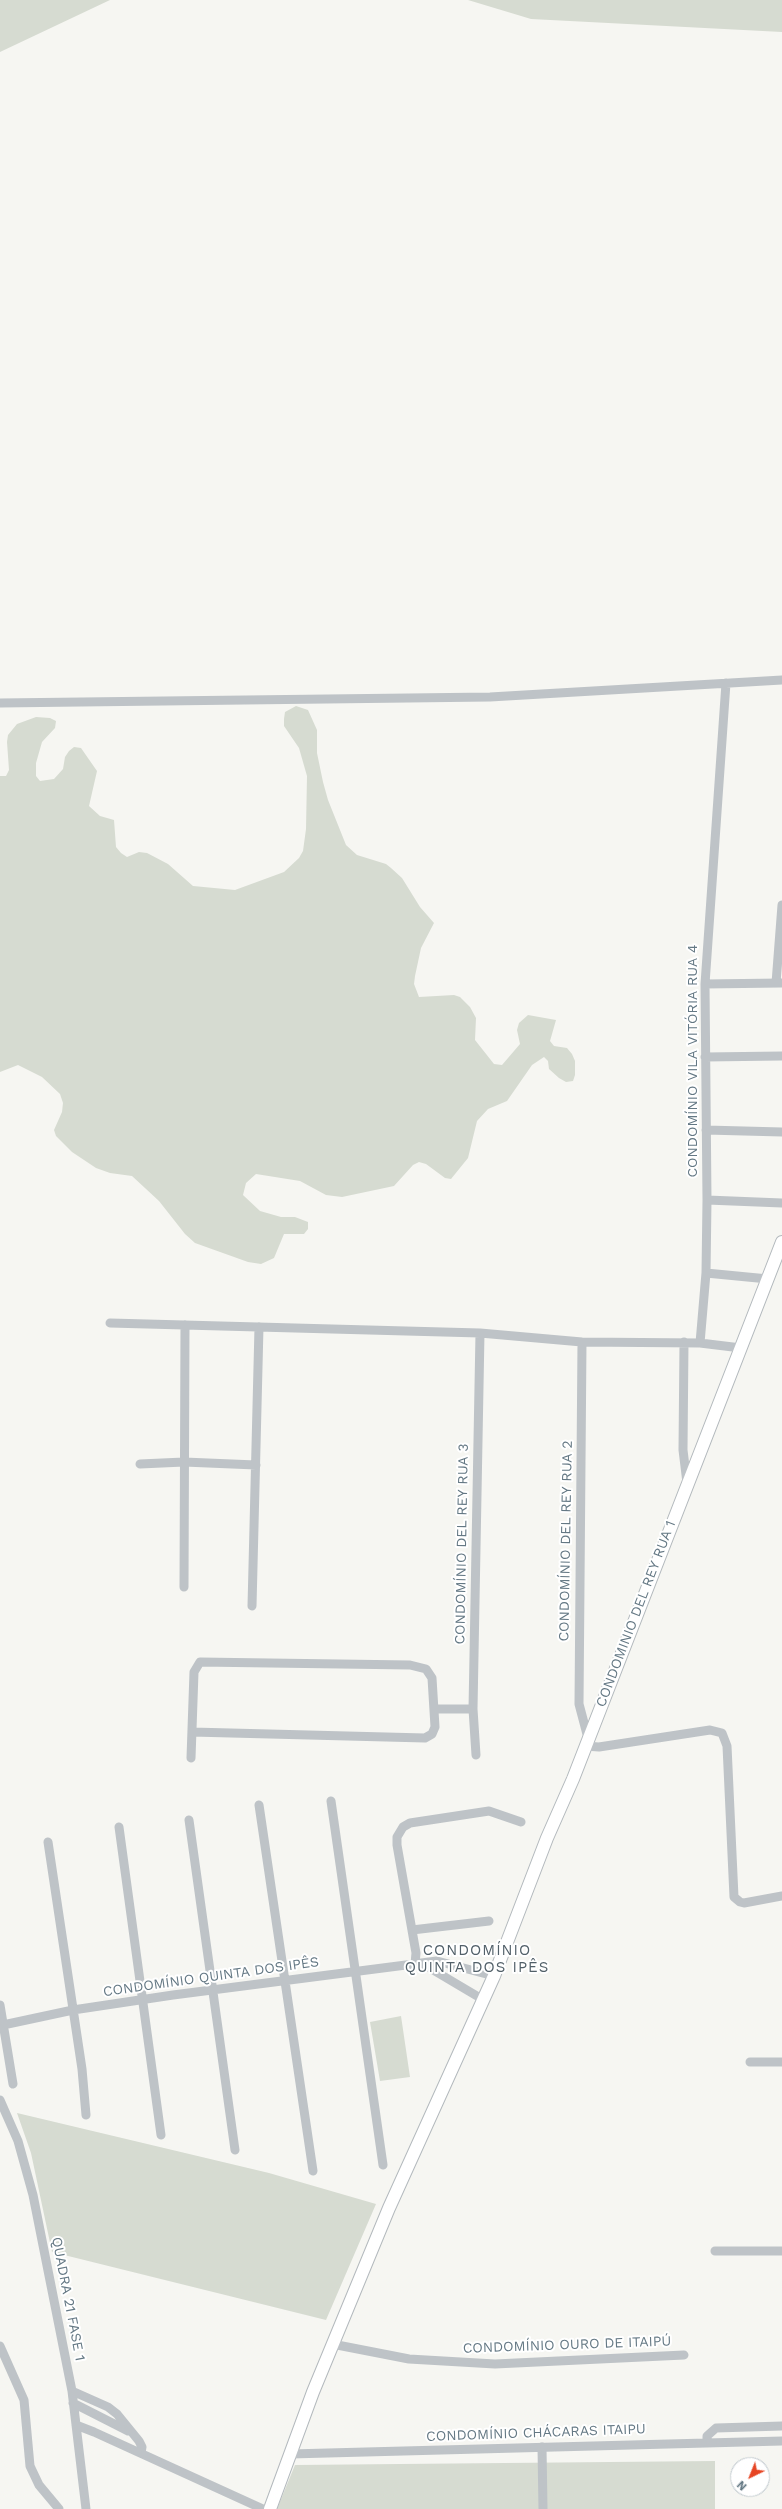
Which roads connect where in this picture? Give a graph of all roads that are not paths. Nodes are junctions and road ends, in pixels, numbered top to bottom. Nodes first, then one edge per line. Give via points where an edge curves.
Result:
1 (782, 680) edge
2 (726, 683) junction
3 (0, 703) edge
4 (782, 905) edge
5 (779, 983) edge
6 (705, 984) junction
7 (782, 1056) edge
8 (705, 1057) junction
9 (706, 1130) junction
10 (782, 1132) edge
11 (707, 1200) junction
12 (782, 1203) edge
13 (782, 1242) edge
14 (706, 1273) junction
15 (768, 1279) junction
16 (110, 1323) dead end
17 (185, 1325) junction
18 (259, 1327) junction
19 (480, 1333) junction
20 (582, 1342) junction
21 (684, 1342) junction
22 (700, 1343) junction
23 (741, 1348) junction
24 (184, 1462) junction
25 (140, 1464) dead end
26 (256, 1465) junction
27 (687, 1483) junction
28 (184, 1587) dead end
29 (252, 1606) dead end
30 (436, 1709) junction
31 (473, 1710) junction
32 (192, 1732) junction
33 (587, 1742) junction
34 (476, 1755) dead end
35 (191, 1758) dead end
36 (331, 1801) dead end
37 (259, 1805) dead end
38 (189, 1820) dead end
39 (521, 1822) dead end
40 (119, 1827) dead end
41 (48, 1842) dead end
42 (782, 1896) edge
43 (489, 1920) dead end
44 (412, 1930) junction
45 (419, 1964) junction
46 (357, 1971) junction
47 (494, 1976) junction
48 (285, 1980) junction
49 (214, 1990) junction
50 (482, 1999) junction
51 (144, 2000) junction
52 (0, 2005) edge
53 (72, 2010) junction
54 (3, 2024) junction
55 (750, 2062) dead end
56 (782, 2062) edge
57 (13, 2084) dead end
58 (0, 2100) edge
59 (86, 2115) dead end
60 (162, 2135) dead end
61 (236, 2150) dead end
62 (383, 2165) dead end
63 (313, 2171) dead end
64 (715, 2251) dead end
65 (782, 2251) edge
66 (332, 2344) junction
67 (0, 2346) edge
68 (684, 2355) dead end
69 (72, 2391) junction
70 (73, 2403) junction
71 (76, 2425) junction
72 (782, 2426) edge
73 (135, 2435) junction
74 (782, 2441) edge
75 (707, 2442) junction
76 (542, 2447) junction
77 (141, 2452) junction
78 (290, 2454) junction
79 (58, 2509) edge
80 (86, 2509) edge
81 (263, 2509) edge
82 (270, 2509) edge
83 (543, 2509) edge

1 - 2 street
2 - 3 street via 490,697
2 - 6 street, CONDOMÍNIO VILA VITÓRIA RUA 4
4 - 5 street
5 - 6 street
6 - 8 street, CONDOMÍNIO VILA VITÓRIA RUA 4
7 - 8 street
8 - 9 street, CONDOMÍNIO VILA VITÓRIA RUA 4
9 - 10 street
9 - 11 street, CONDOMÍNIO VILA VITÓRIA RUA 4
11 - 12 street
11 - 14 street, CONDOMÍNIO VILA VITÓRIA RUA 4
13 - 15 street, CONDOMINIO DEL REY RUA 1
14 - 15 street
14 - 22 street, CONDOMÍNIO VILA VITÓRIA RUA 4
15 - 23 street, CONDOMINIO DEL REY RUA 1
16 - 17 street
17 - 18 street
17 - 24 street
18 - 19 street
18 - 26 street
19 - 20 street
19 - 31 street, CONDOMÍNIO DEL REY RUA 3
20 - 21 street
20 - 33 street, CONDOMÍNIO DEL REY RUA 2 via 579,1704
21 - 22 street
21 - 27 street, CONDOMINIO DEL REY RUA 1 via 682,1450
22 - 23 street
23 - 27 street, CONDOMINIO DEL REY RUA 1
24 - 25 street
24 - 26 street
24 - 28 street
26 - 29 street
27 - 33 street, CONDOMINIO DEL REY RUA 1
30 - 31 street
30 - 32 street via 434,1731 425,1738
30 - 32 street via 429,1672 410,1664 205,1661 196,1665 194,1672
31 - 34 street, CONDOMÍNIO DEL REY RUA 3
32 - 35 street
33 - 42 street via 599,1747 710,1730 722,1733 727,1746 734,1897 744,1903
33 - 47 street, CONDOMINIO DEL REY RUA 1
36 - 46 street
37 - 48 street
38 - 49 street
39 - 44 street via 489,1811 410,1823 403,1827 397,1837 397,1845
40 - 51 street
41 - 53 street
43 - 44 street
44 - 45 street
45 - 46 street, CONDOMÍNIO QUINTA DOS IPÊS
45 - 47 street, CONDOMÍNIO QUINTA DOS IPÊS via 437,1961
45 - 50 street
46 - 48 street, CONDOMÍNIO QUINTA DOS IPÊS
46 - 62 street
47 - 50 street, CONDOMINIO DEL REY RUA 1
48 - 49 street, CONDOMÍNIO QUINTA DOS IPÊS
48 - 63 street
49 - 51 street, CONDOMÍNIO QUINTA DOS IPÊS
49 - 61 street
50 - 66 street, CONDOMINIO DEL REY RUA 1 via 401,2180
51 - 53 street, CONDOMÍNIO QUINTA DOS IPÊS
51 - 60 street
52 - 54 street
53 - 54 street, CONDOMÍNIO QUINTA DOS IPÊS
53 - 59 street
54 - 57 street
55 - 56 street
58 - 69 street, QUADRA 21 FASE 1 via 24,2158
64 - 65 street
66 - 68 street, CONDOMÍNIO OURO DE ITAIPÚ via 409,2359 495,2364
66 - 78 street, CONDOMINIO DEL REY RUA 1
67 - 79 street via 24,2400 30,2466 39,2485
69 - 70 street, QUADRA 21 FASE 1
69 - 73 street via 108,2407
70 - 71 street, QUADRA 21 FASE 1
70 - 73 street
71 - 77 street
71 - 80 street, QUADRA 21 FASE 1
72 - 75 street via 716,2428 707,2436
73 - 77 street via 142,2446
74 - 75 street, CONDOMÍNIO CHÁCARAS ITAIPU
75 - 76 street, CONDOMÍNIO CHÁCARAS ITAIPU
76 - 78 street, CONDOMÍNIO CHÁCARAS ITAIPU
76 - 83 street
77 - 81 street
78 - 82 street, CONDOMINIO DEL REY RUA 1

